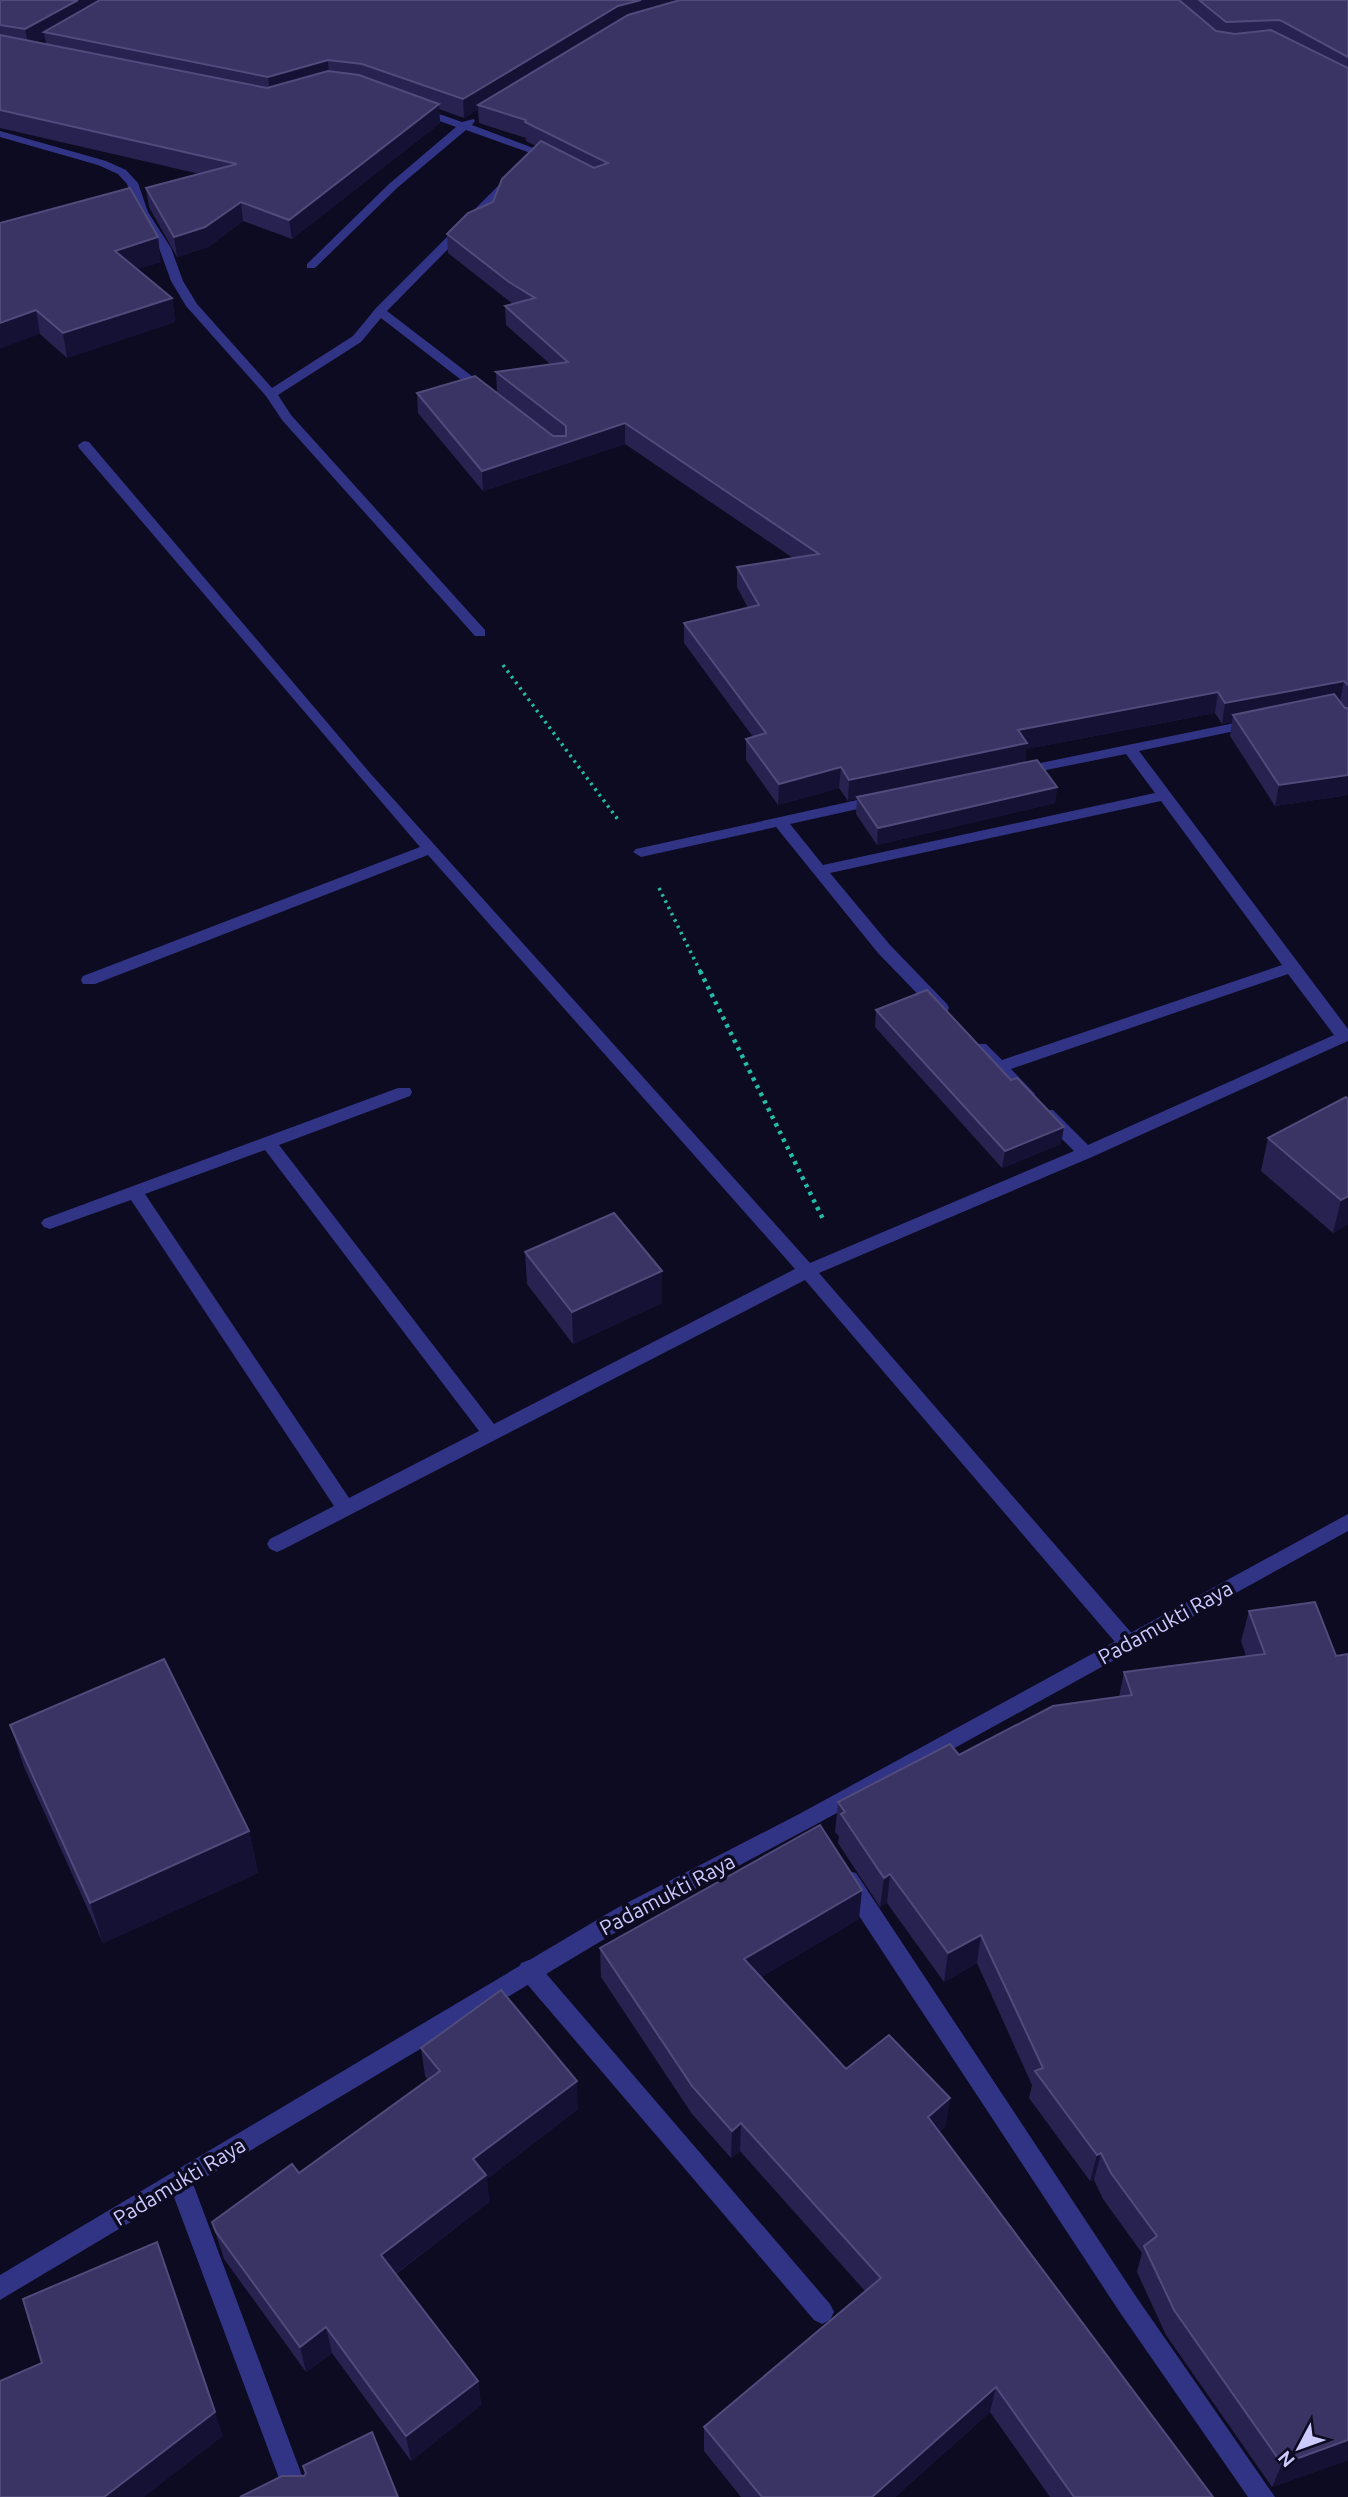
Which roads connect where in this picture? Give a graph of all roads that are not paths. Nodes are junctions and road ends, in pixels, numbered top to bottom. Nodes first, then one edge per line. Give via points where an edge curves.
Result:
1 (413, 107) edge
2 (485, 112) edge
3 (463, 126) junction
4 (0, 134) edge
5 (531, 160) junction
6 (564, 162) edge
7 (139, 204) junction
8 (127, 207) edge
9 (311, 266) dead end
10 (380, 311) junction
11 (271, 394) junction
12 (496, 402) edge
13 (84, 445) dead end
14 (480, 633) road end
15 (1273, 719) edge
16 (1129, 748) junction
17 (1008, 773) edge
18 (900, 796) edge
19 (1164, 796) junction
20 (779, 821) junction
21 (430, 849) junction
22 (641, 852) road end
23 (819, 871) junction
24 (1291, 967) junction
25 (89, 979) dead end
26 (951, 1018) edge
27 (1345, 1035) edge
28 (970, 1038) edge
29 (999, 1067) junction
30 (404, 1092) dead end
31 (269, 1143) junction
32 (1086, 1153) junction
33 (133, 1190) junction
34 (50, 1223) dead end
35 (807, 1271) junction
36 (492, 1434) junction
37 (346, 1509) junction
38 (1348, 1522) edge
39 (277, 1544) dead end
40 (1128, 1643) junction
41 (808, 1819) junction
42 (823, 1842) edge
43 (839, 1865) edge
44 (528, 1970) junction
45 (180, 2181) junction
46 (0, 2288) edge
47 (822, 2312) dead end
48 (298, 2497) edge
49 (1263, 2497) edge

1 - 3 street
2 - 3 street
3 - 5 street
3 - 9 street
4 - 7 street via 122,172 132,183
5 - 6 street
5 - 10 street
7 - 8 street
7 - 11 street via 192,306
10 - 11 street via 357,339
10 - 12 street
11 - 14 street via 286,417
13 - 21 street
15 - 16 street
16 - 17 street
16 - 19 street
18 - 20 street
19 - 23 street
19 - 24 street
20 - 22 street
20 - 23 street
21 - 25 street
21 - 35 street
23 - 26 street via 884,949
24 - 27 street
24 - 29 street
27 - 32 street
28 - 29 street
29 - 32 street
30 - 31 street
31 - 33 street
31 - 36 street
32 - 35 street
33 - 34 street
33 - 37 street
35 - 36 street
35 - 40 street
36 - 37 street
37 - 39 street
38 - 40 street, Padamukti Raya
40 - 41 street, Padamukti Raya
41 - 42 street
41 - 44 street, Padamukti Raya
43 - 49 street via 1129,2306
44 - 45 street, Padamukti Raya
44 - 47 street
45 - 46 street, Padamukti Raya
45 - 48 street

